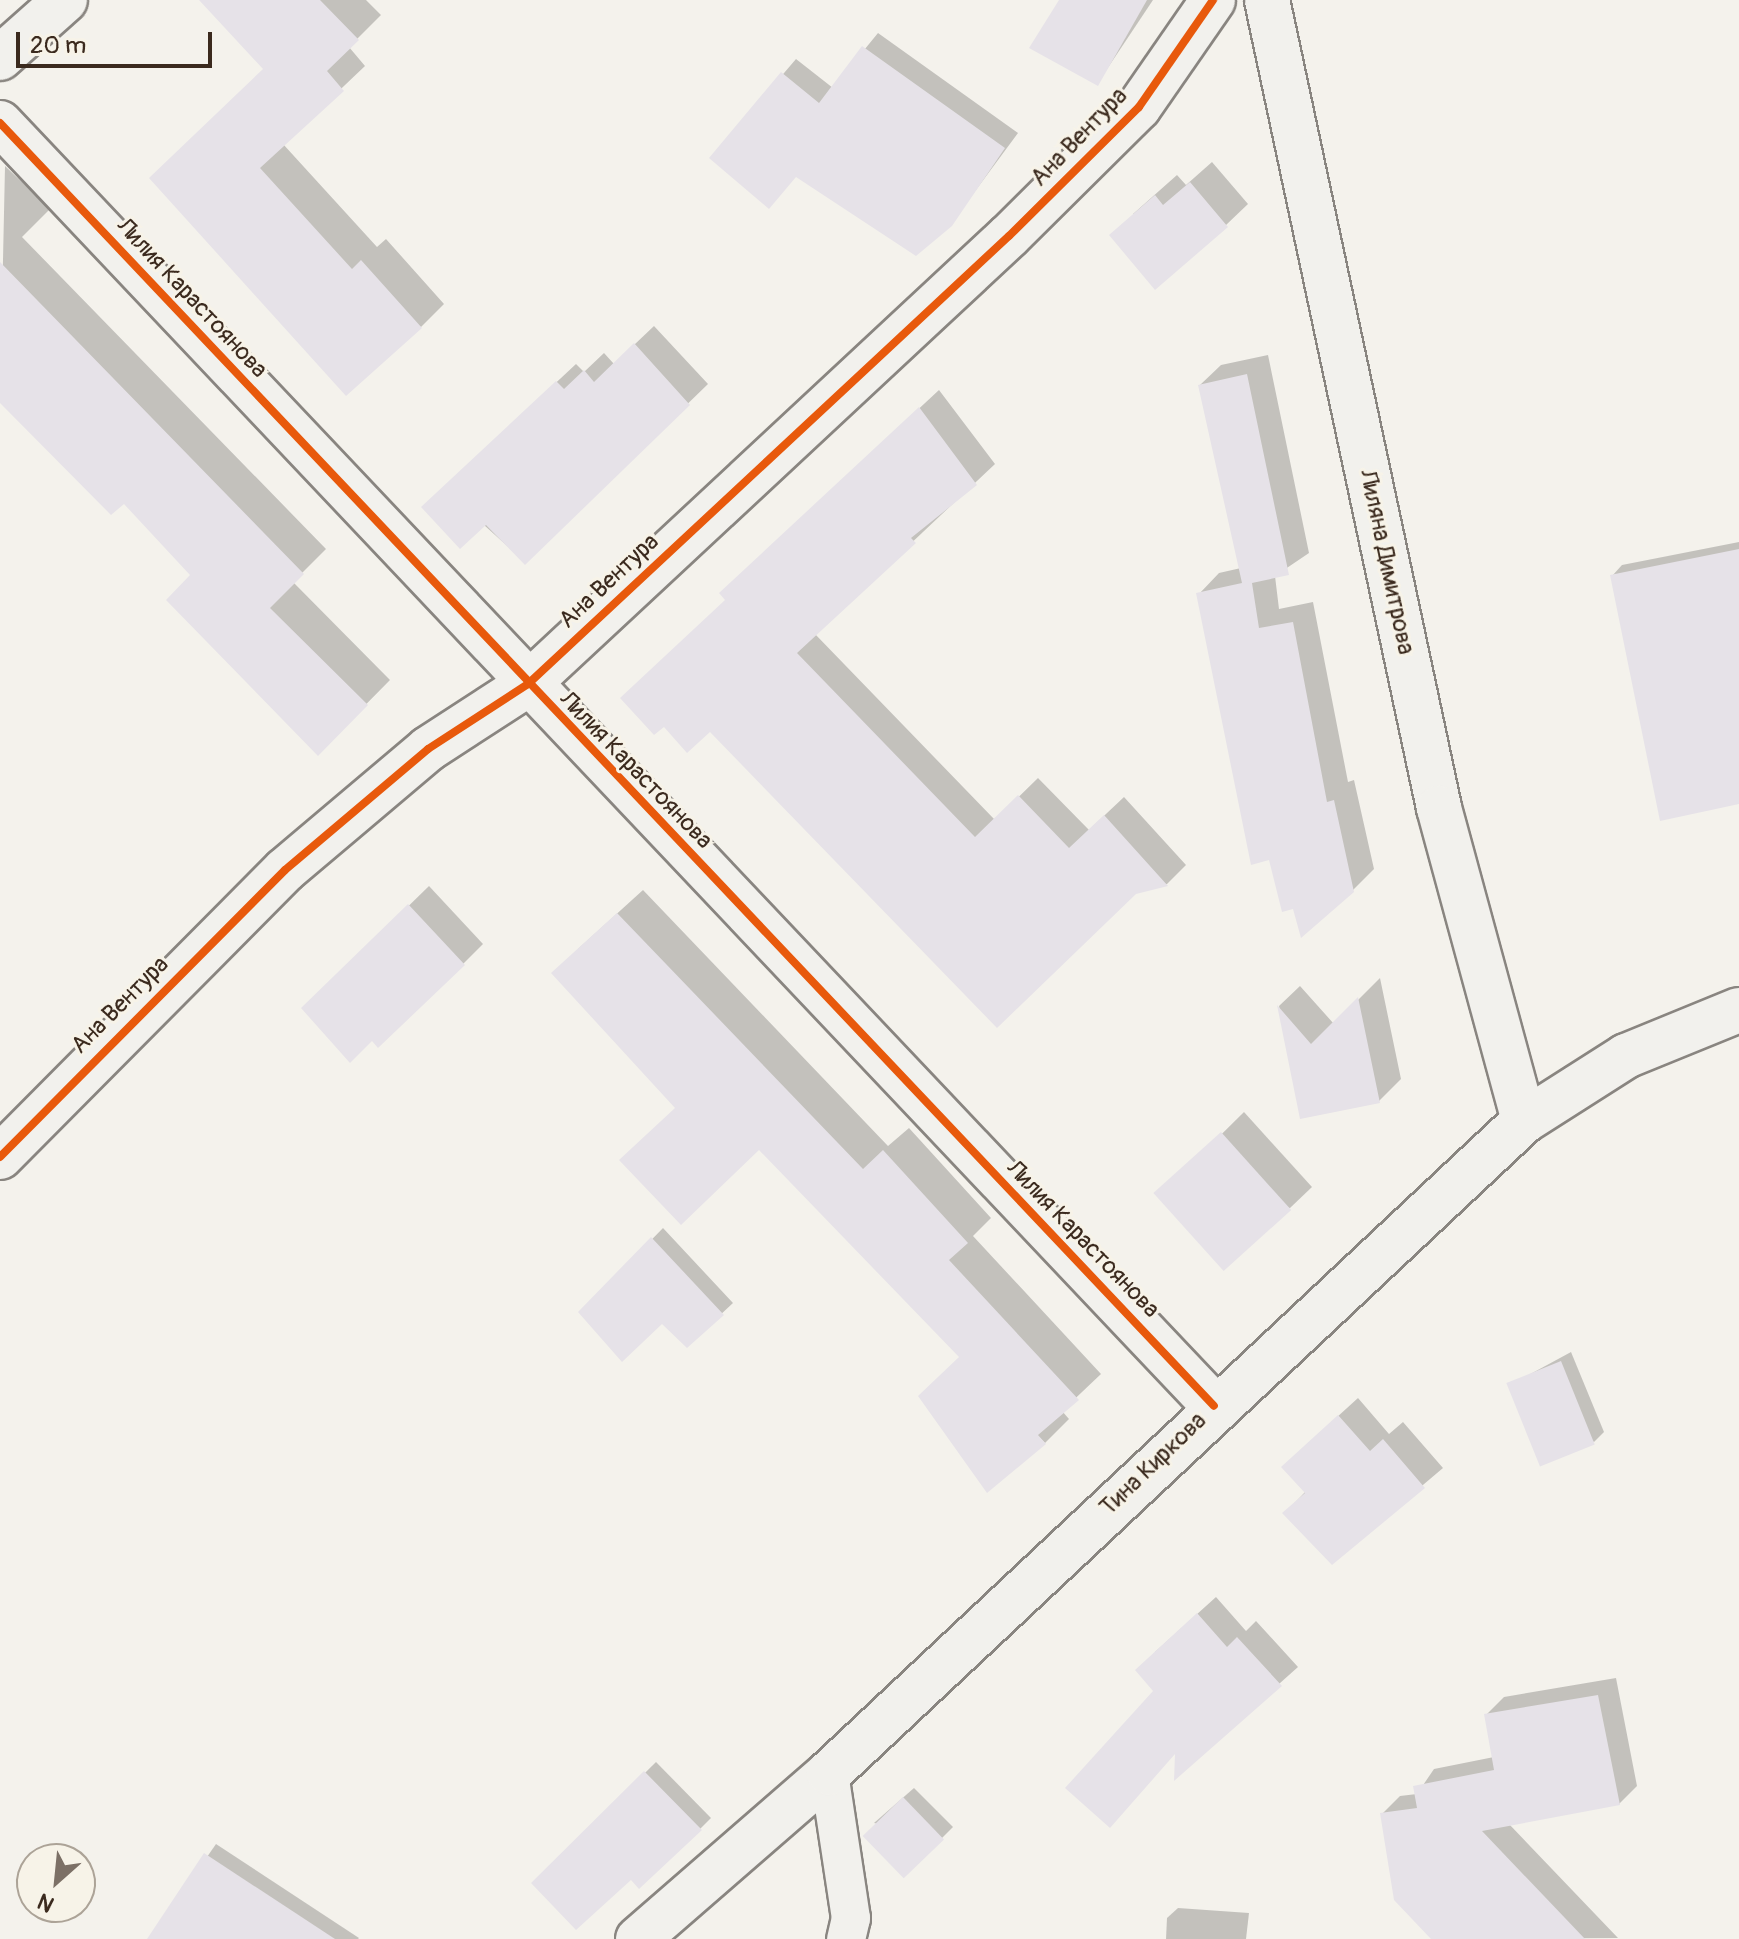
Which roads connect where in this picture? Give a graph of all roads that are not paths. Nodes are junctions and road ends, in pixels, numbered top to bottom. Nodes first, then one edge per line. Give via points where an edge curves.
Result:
1 (65, 0) edge
2 (1213, 0) edge
3 (1267, 0) edge
4 (0, 58) edge
5 (0, 123) edge
6 (528, 684) junction
7 (1739, 1010) edge
8 (1524, 1121) junction
9 (0, 1157) edge
10 (1214, 1406) junction
11 (829, 1773) junction
12 (638, 1939) edge
13 (846, 1939) edge

1 - 4 street
2 - 6 street, Ана Вентура via 1139,107
3 - 8 street, Лиляна Димитрова via 1439,808
5 - 6 street, Лилия Карастоянова
6 - 9 street, Ана Вентура via 428,749 285,870
6 - 10 street, Лилия Карастоянова
7 - 8 street, Тина Киркова via 1626,1056
8 - 10 street, Тина Киркова
10 - 11 street, Тина Киркова
11 - 12 street, Тина Киркова
11 - 13 lane via 851,1918

